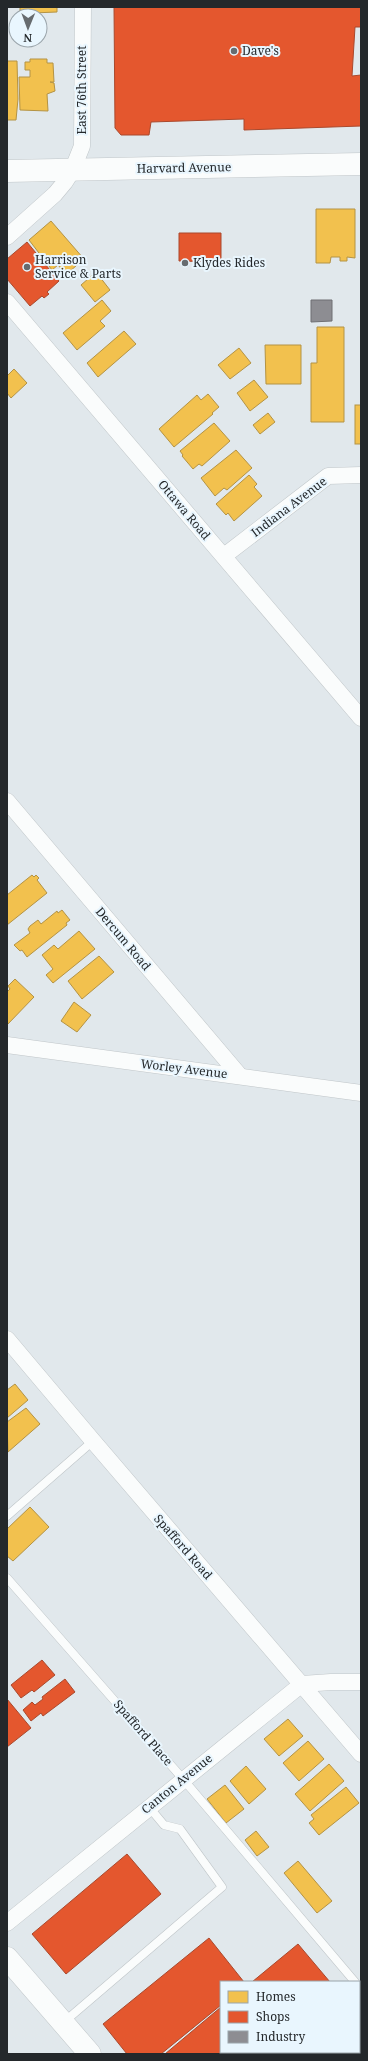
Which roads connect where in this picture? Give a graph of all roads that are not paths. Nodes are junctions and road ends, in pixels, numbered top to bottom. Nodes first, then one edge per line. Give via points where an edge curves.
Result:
1 (83, 7) edge
2 (361, 164) edge
3 (7, 171) edge
4 (72, 171) junction
5 (7, 236) edge
6 (7, 302) edge
7 (361, 476) edge
8 (224, 556) junction
9 (361, 718) edge
10 (7, 801) edge
11 (7, 1045) edge
12 (240, 1076) junction
13 (361, 1092) edge
14 (7, 1339) edge
15 (93, 1441) junction
16 (7, 1516) edge
17 (7, 1578) edge
18 (361, 1682) edge
19 (302, 1684) junction
20 (361, 1754) edge
21 (183, 1779) junction
22 (149, 1807) junction
23 (7, 1923) edge
24 (7, 1958) edge
25 (354, 1981) edge
26 (63, 2023) junction
27 (85, 2052) edge

1 - 4 street, East 76th Street via 82,146
2 - 4 main road, Harvard Avenue
3 - 4 main road, Harvard Avenue
4 - 5 street, East 76th Street via 55,194
6 - 8 street, Ottawa Road
7 - 8 street, Indiana Avenue via 328,476
8 - 9 street, Ottawa Road
10 - 12 street, Dercum Road
11 - 12 street, Worley Avenue
12 - 13 street, Worley Avenue
14 - 15 street, Spafford Road
15 - 16 lane
15 - 19 street, Spafford Road
17 - 21 lane, Spafford Place
18 - 19 street
19 - 20 street, Spafford Road
19 - 21 street, Canton Avenue
21 - 22 street, Canton Avenue
21 - 25 lane, Spafford Place
22 - 23 street, Canton Avenue
22 - 26 lane via 164,1826 180,1829 222,1887
24 - 26 main road
26 - 27 main road

